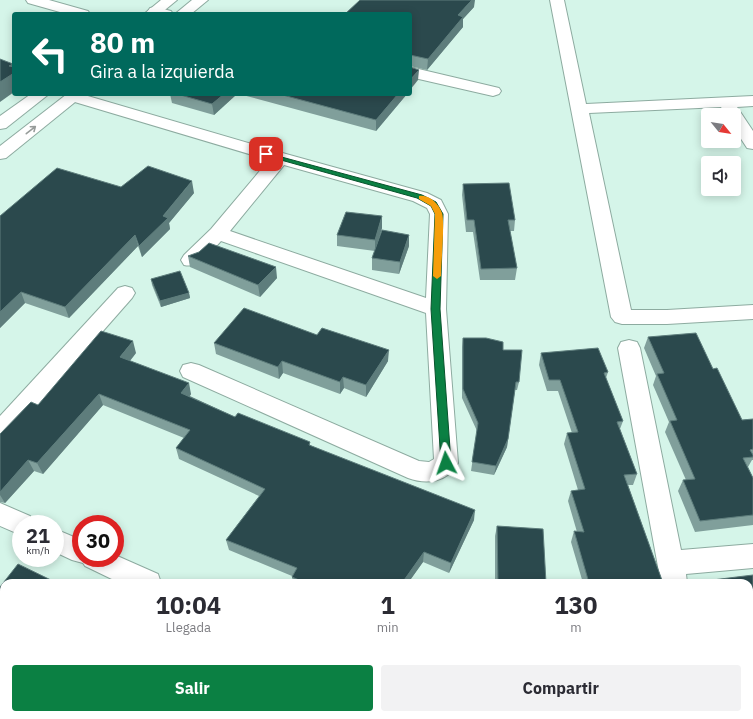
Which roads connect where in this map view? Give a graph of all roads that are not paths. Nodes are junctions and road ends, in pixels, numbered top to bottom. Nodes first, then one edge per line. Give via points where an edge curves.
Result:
1 (33, 0) edge
2 (170, 0) edge
3 (200, 0) edge
4 (557, 0) edge
5 (76, 12) edge
6 (159, 12) edge
7 (185, 12) edge
8 (412, 72) edge
9 (493, 91) dead end
10 (38, 96) edge
11 (75, 96) edge
12 (79, 96) edge
13 (753, 101) edge
14 (726, 103) junction
15 (579, 109) junction
16 (0, 124) edge
17 (753, 144) edge
18 (0, 154) edge
19 (280, 158) junction
20 (218, 233) junction
21 (191, 260) edge
22 (124, 293) dead end
23 (436, 309) junction
24 (753, 312) edge
25 (629, 348) dead end
26 (191, 371) dead end
27 (0, 432) edge
28 (0, 514) edge
29 (12, 520) edge
30 (753, 556) edge
31 (113, 567) edge
32 (672, 573) edge
33 (139, 579) edge

1 - 5 street
2 - 6 street
3 - 7 street
4 - 15 street
8 - 9 street
10 - 16 street
18 -> 11 street
12 - 19 street
13 - 14 street
14 - 15 street
14 - 17 street
15 - 24 street via 622,317
19 - 20 street
19 - 23 street via 420,197 434,204 439,214
20 - 21 street
20 - 23 street
22 - 27 street
23 - 26 street via 446,463 433,472 417,471
25 - 32 street
28 - 29 street
30 - 32 street
31 - 33 street

